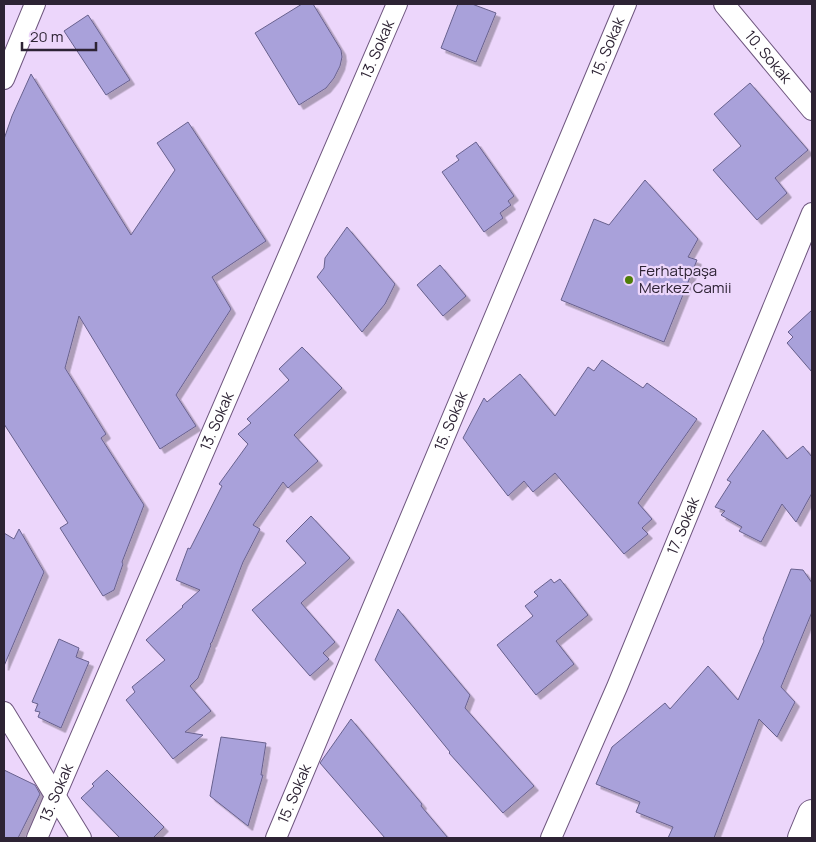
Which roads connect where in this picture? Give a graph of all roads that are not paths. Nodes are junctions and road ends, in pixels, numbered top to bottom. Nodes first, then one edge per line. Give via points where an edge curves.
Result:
1 (35, 4) edge
2 (397, 4) edge
3 (626, 4) edge
4 (724, 4) edge
5 (4, 79) edge
6 (812, 110) edge
7 (812, 213) edge
8 (4, 712) edge
9 (56, 794) junction
10 (812, 814) edge
11 (37, 838) edge
12 (82, 838) edge
13 (276, 838) edge
14 (550, 838) edge
15 (802, 838) edge

1 - 5 street
2 - 9 street, 13. Sokak
3 - 13 street, 15. Sokak
4 - 6 street, 10. Sokak
7 - 14 street, 17. Sokak via 617,687
8 - 9 street
9 - 11 street, 13. Sokak
9 - 12 street
10 - 15 street

